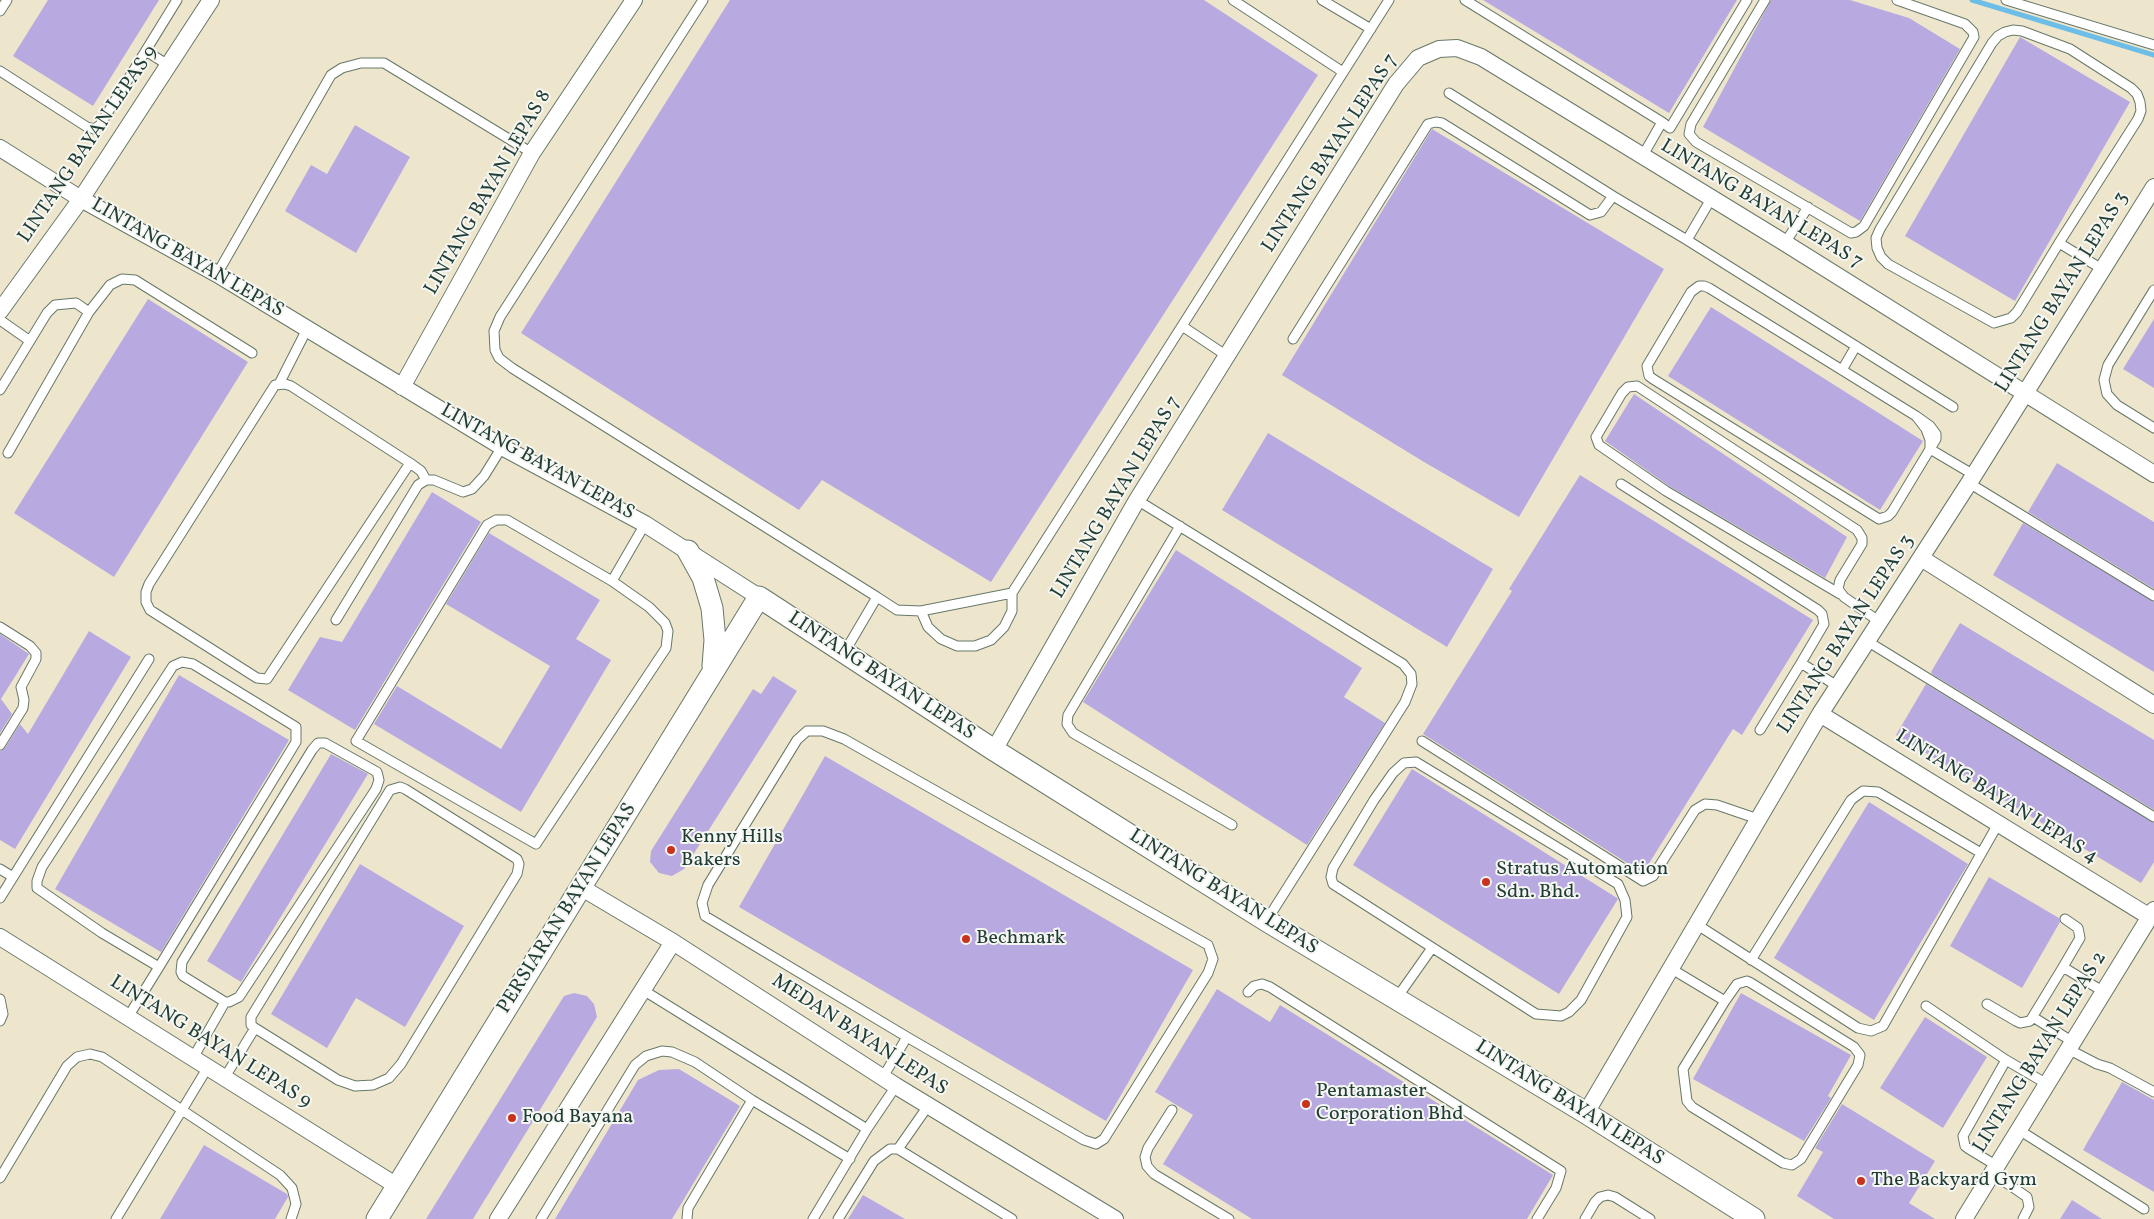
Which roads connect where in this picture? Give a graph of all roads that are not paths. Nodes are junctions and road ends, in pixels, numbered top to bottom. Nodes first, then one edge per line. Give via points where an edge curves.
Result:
1 (7, 0) edge
2 (177, 0) edge
3 (211, 0) edge
4 (634, 0) edge
5 (703, 0) edge
6 (1233, 0) edge
7 (1322, 0) edge
8 (1389, 0) edge
9 (1465, 0) edge
10 (1747, 0) edge
11 (1766, 0) edge
12 (1897, 0) edge
13 (2006, 0) edge
14 (0, 11) edge
15 (1371, 29) junction
16 (2154, 45) edge
17 (146, 51) junction
18 (168, 65) junction
19 (0, 70) edge
20 (1343, 72) junction
21 (1449, 93) dead end
22 (1662, 122) junction
23 (0, 148) edge
24 (532, 153) junction
25 (1642, 157) junction
26 (2154, 186) edge
27 (1613, 196) junction
28 (81, 199) junction
29 (1711, 199) junction
30 (1808, 208) junction
31 (1687, 240) junction
32 (1784, 243) junction
33 (2058, 244) junction
34 (2102, 270) junction
35 (217, 274) junction
36 (2154, 290) edge
37 (0, 311) edge
38 (90, 312) junction
39 (0, 320) edge
40 (1182, 326) junction
41 (307, 329) junction
42 (1293, 339) dead end
43 (30, 341) junction
44 (1856, 346) junction
45 (252, 353) dead end
46 (1227, 356) junction
47 (1842, 370) junction
48 (279, 384) junction
49 (402, 387) junction
50 (0, 390) edge
51 (2025, 393) junction
52 (1953, 407) dead end
53 (2154, 428) edge
54 (502, 447) junction
55 (1930, 449) junction
56 (8, 453) dead end
57 (410, 463) junction
58 (2154, 474) edge
59 (1971, 479) junction
60 (426, 480) junction
61 (1621, 484) dead end
62 (1137, 500) junction
63 (645, 524) junction
64 (1180, 526) junction
65 (688, 551) junction
66 (1921, 558) junction
67 (612, 581) junction
68 (1012, 593) junction
69 (1840, 594) junction
70 (2154, 596) edge
71 (759, 597) junction
72 (877, 597) junction
73 (921, 610) junction
74 (336, 620) dead end
75 (1880, 622) junction
76 (0, 627) edge
77 (1867, 641) junction
78 (844, 653) junction
79 (149, 660) dead end
80 (1801, 663) junction
81 (712, 671) junction
82 (1838, 686) junction
83 (2154, 705) edge
84 (1820, 714) junction
85 (1760, 730) dead end
86 (1422, 741) dead end
87 (0, 745) edge
88 (994, 750) junction
89 (2154, 817) edge
90 (1758, 819) junction
91 (1998, 824) junction
92 (1232, 825) dead end
93 (1981, 853) junction
94 (0, 869) edge
95 (13, 877) junction
96 (582, 888) junction
97 (0, 898) edge
98 (2153, 916) edge
99 (2065, 919) dead end
100 (1267, 921) junction
101 (1696, 924) junction
102 (0, 937) edge
103 (673, 942) junction
104 (1432, 948) junction
105 (1751, 960) junction
106 (159, 967) junction
107 (2063, 967) junction
108 (1670, 968) junction
109 (643, 990) junction
110 (1248, 992) dead end
111 (2104, 992) junction
112 (0, 999) edge
113 (1396, 999) junction
114 (1725, 1001) junction
115 (225, 1002) junction
116 (1987, 1004) dead end
117 (1926, 1006) dead end
118 (128, 1017) junction
119 (2033, 1017) junction
120 (0, 1021) edge
121 (255, 1028) junction
122 (906, 1037) junction
123 (2071, 1045) junction
124 (193, 1058) junction
125 (2006, 1060) junction
126 (208, 1067) junction
127 (225, 1077) junction
128 (890, 1081) junction
129 (2047, 1084) junction
130 (2154, 1092) edge
131 (752, 1100) junction
132 (928, 1106) junction
133 (1172, 1110) dead end
134 (181, 1111) junction
135 (1586, 1113) junction
136 (867, 1129) junction
137 (2019, 1130) junction
138 (898, 1149) junction
139 (850, 1159) junction
140 (1994, 1170) junction
141 (0, 1176) edge
142 (397, 1186) junction
143 (2144, 1209) dead end
144 (116, 1219) edge
145 (291, 1219) edge
146 (377, 1219) edge
147 (498, 1219) edge
148 (541, 1219) edge
149 (687, 1219) edge
150 (813, 1219) edge
151 (838, 1219) edge
152 (1012, 1219) edge
153 (1115, 1219) edge
154 (1230, 1219) edge
155 (1537, 1219) edge
156 (1586, 1219) edge
157 (1650, 1219) edge
158 (1754, 1219) edge
159 (1964, 1219) edge
160 (2023, 1219) edge

1 - 14 lane
2 - 17 lane
3 - 18 street, LINTANG BAYAN LEPAS 9
4 - 24 street, LINTANG BAYAN LEPAS 8
5 - 72 lane via 500,317 494,331 495,350 512,368
6 - 20 lane
7 - 15 lane
8 - 15 lane
9 - 22 lane
10 - 22 lane via 1670,128
11 - 30 lane via 1691,124 1689,134 1696,142
12 - 30 lane via 1965,24 1973,32 1972,43 1860,230 1850,233
13 - 16 lane
15 - 20 lane
17 - 18 lane
17 - 19 lane via 100,125 94,129
18 - 28 street, LINTANG BAYAN LEPAS 9
20 - 40 lane
21 - 27 lane
22 - 25 lane
23 - 28 street, LINTANG BAYAN LEPAS
24 - 35 lane via 384,63 342,68 331,76
24 - 49 street, LINTANG BAYAN LEPAS 8
25 - 29 street, LINTANG BAYAN LEPAS 7
25 - 46 street, LINTANG BAYAN LEPAS 7 via 1481,57 1457,48 1439,49 1418,58 1396,84
26 - 34 street, LINTANG BAYAN LEPAS 3
27 - 31 lane
27 - 42 lane via 1601,212 1590,215 1442,123 1428,124
28 - 35 street, LINTANG BAYAN LEPAS
28 - 37 street, LINTANG BAYAN LEPAS 9
29 - 31 lane
29 - 32 street, LINTANG BAYAN LEPAS 7
30 - 32 lane
31 - 44 lane
32 - 51 street, LINTANG BAYAN LEPAS 7
33 - 33 lane via 2138,119 2140,102 2131,88 2070,50 2022,31 2005,32 1992,42 1880,229 1876,238 1877,248 1888,264 1994,323 2003,322 2017,312
33 - 34 lane
34 - 51 street, LINTANG BAYAN LEPAS 3
35 - 41 street, LINTANG BAYAN LEPAS
36 - 53 lane via 2108,365 2104,380 2107,394 2117,405
38 - 43 lane via 76,303 55,305
38 - 45 lane via 110,285 122,279 135,280
38 - 56 lane
39 - 43 lane
40 - 46 lane
40 - 68 lane
41 - 48 lane
41 - 49 street, LINTANG BAYAN LEPAS
43 - 50 lane
44 - 47 lane
44 - 52 lane
46 - 62 street, LINTANG BAYAN LEPAS 7
47 - 55 lane via 1934,429 1936,438
47 - 55 lane via 1704,286 1691,292 1647,366 1653,379 1878,518 1892,512
48 - 57 lane via 291,386
48 - 57 lane via 272,388 146,592 150,610 257,678 268,679 276,669
49 - 54 street, LINTANG BAYAN LEPAS
51 - 58 street, LINTANG BAYAN LEPAS 7
51 - 59 street, LINTANG BAYAN LEPAS 3
54 - 60 lane via 472,489 463,492
54 - 63 street, LINTANG BAYAN LEPAS
55 - 59 lane
57 - 60 lane via 421,471
59 - 66 street, LINTANG BAYAN LEPAS 3
59 - 70 lane
60 - 74 lane via 418,485
61 - 80 lane via 1822,614 1824,624
62 - 64 lane
62 - 88 street, LINTANG BAYAN LEPAS 7
63 - 65 street, LINTANG BAYAN LEPAS
63 - 67 lane
64 - 92 lane via 1068,715 1068,724 1073,733
64 - 100 lane via 1402,664 1411,674 1412,684 1406,702
65 - 71 street, LINTANG BAYAN LEPAS
65 - 81 street via 703,578 712,608 715,640
66 - 75 street, LINTANG BAYAN LEPAS 3
66 - 83 street
67 - 67 lane via 649,607 665,623 668,631 666,648 536,844 356,740 487,525 496,520 507,520
68 - 73 lane
68 - 73 lane via 1012,611 1004,627 991,640 975,646 957,646 941,639 928,627
69 - 69 lane via 1838,584 1862,544 1857,530 1637,386 1628,386 1596,437 1599,445 1666,491
69 - 75 lane
71 - 78 street, LINTANG BAYAN LEPAS
71 - 81 street, PERSIARAN BAYAN LEPAS
72 - 73 lane via 897,610
72 - 78 lane
75 - 77 street, LINTANG BAYAN LEPAS 3
76 - 87 lane via 36,653 21,687 22,708
77 - 82 street, LINTANG BAYAN LEPAS 3
77 - 89 lane
78 - 88 street, LINTANG BAYAN LEPAS
79 - 95 lane
80 - 82 lane
80 - 85 lane
81 - 96 street, PERSIARAN BAYAN LEPAS
82 - 84 street, LINTANG BAYAN LEPAS 3
84 - 90 street, LINTANG BAYAN LEPAS 3
84 - 91 street, LINTANG BAYAN LEPAS 4
86 - 90 lane via 1643,881 1653,876 1695,810 1705,804
88 - 100 street, LINTANG BAYAN LEPAS
90 - 101 street, LINTANG BAYAN LEPAS 3
91 - 93 lane
91 - 98 street, LINTANG BAYAN LEPAS 4
93 - 105 lane via 1878,792 1862,791 1851,800
93 - 105 lane via 1883,1026 1871,1031 1858,1028
94 - 95 lane
95 - 97 lane
96 - 103 street, MEDAN BAYAN LEPAS
96 - 142 street, PERSIARAN BAYAN LEPAS
98 - 111 street, LINTANG BAYAN LEPAS 2
99 - 107 lane via 2078,928 2080,938
100 - 113 street, LINTANG BAYAN LEPAS
101 - 105 lane
101 - 108 street, LINTANG BAYAN LEPAS 3
102 - 118 street, LINTANG BAYAN LEPAS 9
103 - 109 street
103 - 128 street, MEDAN BAYAN LEPAS
104 - 104 lane via 1333,884 1331,877 1333,868 1374,800 1404,763 1416,762 1618,884 1625,900 1627,917 1581,1000 1561,1016 1536,1014
104 - 113 lane
106 - 106 lane via 296,742 297,732 296,727 193,664 182,662 173,666 36,881 37,888
106 - 118 lane
107 - 111 lane
107 - 119 lane
108 - 114 lane
108 - 135 street, LINTANG BAYAN LEPAS 3
109 - 136 lane
109 - 147 street
110 - 155 lane via 1262,984 1270,987 1561,1171 1556,1188
111 - 123 street, LINTANG BAYAN LEPAS 2
112 - 120 lane via 3,1014
113 - 135 street, LINTANG BAYAN LEPAS
114 - 114 lane via 1737,984 1747,981 1854,1047 1860,1055 1858,1065 1797,1163 1783,1163 1687,1101 1683,1069
115 - 115 lane via 239,998 376,789 377,772 325,743 318,743 312,750 182,962 183,976
115 - 124 lane
116 - 119 lane via 2020,1023 2026,1023
117 - 125 lane
118 - 124 street, LINTANG BAYAN LEPAS 9
119 - 123 lane
121 - 121 lane via 338,1080 355,1086 373,1085 389,1078 401,1064 517,874 517,859 405,789 390,790 251,1017 251,1025
121 - 127 lane
122 - 122 lane via 1096,1144 1104,1139 1213,959 1208,945 853,744 823,731 807,731 797,740 708,885 702,903 705,916
122 - 128 lane
123 - 129 street, LINTANG BAYAN LEPAS 2
123 - 130 lane via 2097,1064
124 - 126 street, LINTANG BAYAN LEPAS 9
125 - 129 lane
125 - 140 lane via 1963,1136 1965,1146
126 - 127 street, LINTANG BAYAN LEPAS 9
126 - 134 lane
127 - 142 street, LINTANG BAYAN LEPAS 9
128 - 132 street, MEDAN BAYAN LEPAS
128 - 136 lane
129 - 137 street, LINTANG BAYAN LEPAS 2
131 - 139 lane
131 - 148 lane via 695,1062 672,1052 646,1056 636,1064
131 - 149 lane via 688,1208
132 - 138 lane
132 - 153 street, MEDAN BAYAN LEPAS
133 - 154 lane via 1148,1148 1147,1166 1154,1174
134 - 141 lane via 102,1057 90,1054 77,1057 67,1066
134 - 144 lane
134 - 145 lane via 280,1175 292,1188 296,1204
135 - 158 street, LINTANG BAYAN LEPAS
136 - 139 lane
137 - 140 street, LINTANG BAYAN LEPAS 2
137 - 143 lane
138 - 151 lane via 890,1149 874,1161
138 - 152 lane
139 - 150 lane
140 - 159 street, LINTANG BAYAN LEPAS 2
140 - 160 lane via 2027,1197 2029,1207
142 - 146 street, PERSIARAN BAYAN LEPAS
156 - 157 lane via 1595,1202 1608,1195

